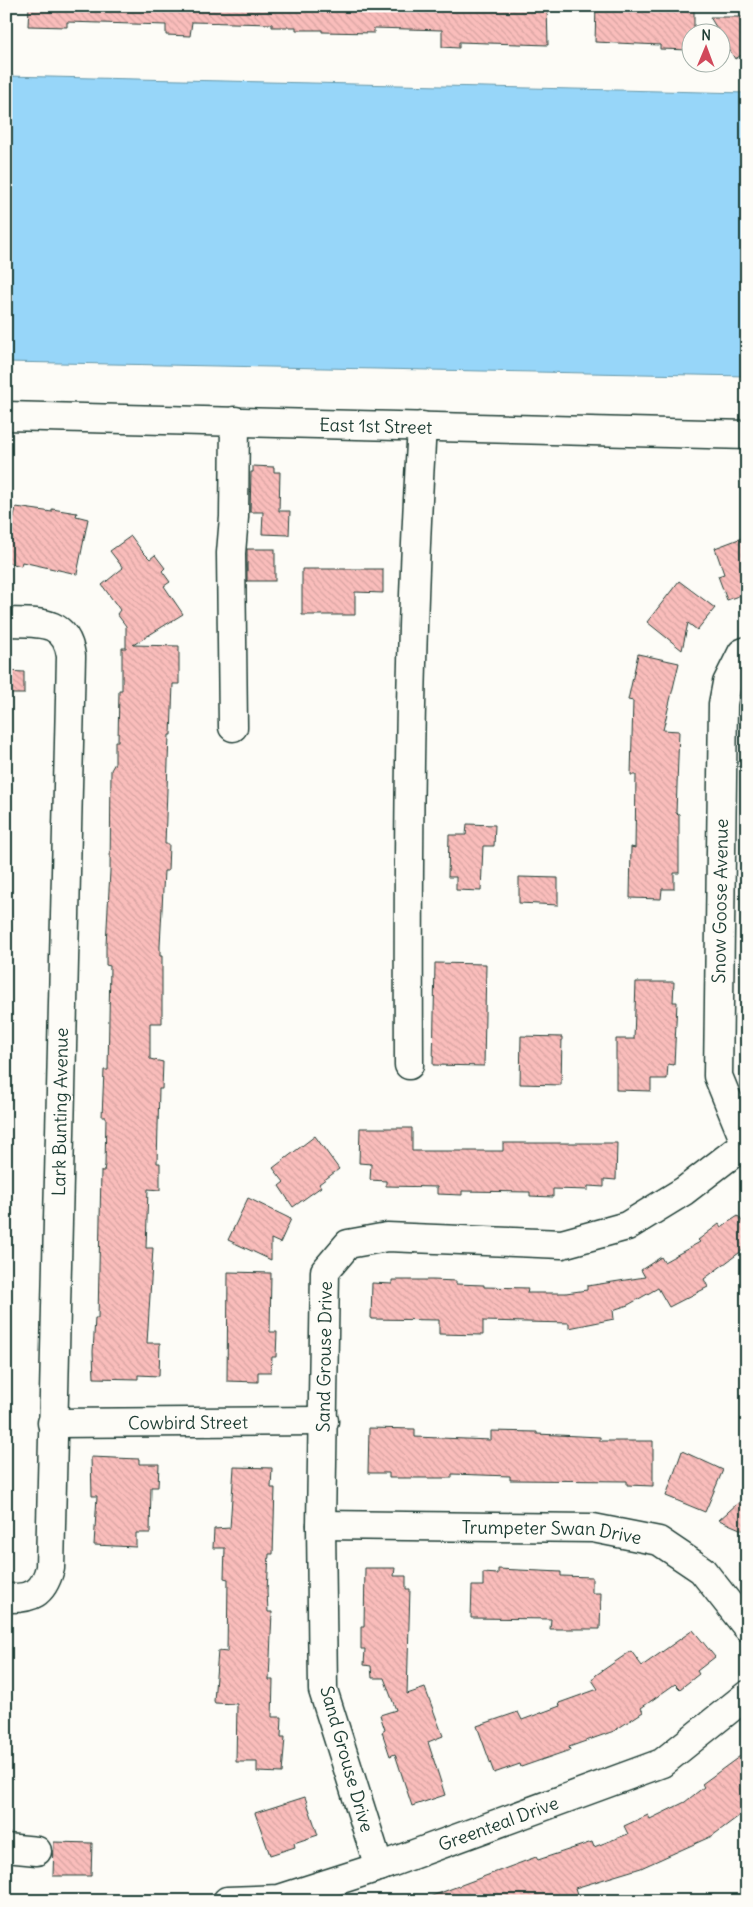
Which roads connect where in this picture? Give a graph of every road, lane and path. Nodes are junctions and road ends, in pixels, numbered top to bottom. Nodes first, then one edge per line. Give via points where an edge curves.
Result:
1 (6, 416) edge
2 (234, 422) junction
3 (422, 426) junction
4 (747, 435) edge
5 (6, 622) edge
6 (745, 652) edge
7 (233, 727) dead end
8 (409, 1065) dead end
9 (746, 1145) edge
10 (324, 1422) junction
11 (52, 1423) junction
12 (321, 1525) junction
13 (6, 1598) edge
14 (747, 1627) edge
15 (747, 1695) edge
16 (6, 1848) edge
17 (37, 1850) dead end
18 (379, 1867) junction
19 (227, 1901) edge

1 - 2 street, East 1st Street
2 - 3 street, East 1st Street
2 - 7 street via 231,553
3 - 4 street, East 1st Street
3 - 8 street via 416,523 408,829
5 - 11 street, Lark Bunting Avenue via 44,624 56,628 65,636 72,656
6 - 9 street, Snow Goose Avenue via 727,683 723,704 718,1076
9 - 10 street, Sand Grouse Drive via 684,1191 627,1226 562,1244 387,1237 348,1244 325,1271
10 - 11 street, Cowbird Street
10 - 12 street, Sand Grouse Drive
11 - 13 street, Lark Bunting Avenue via 50,1568 47,1580 36,1593 22,1599
12 - 14 street, Trumpeter Swan Drive via 593,1528 659,1541 702,1570
12 - 18 street, Sand Grouse Drive via 323,1690
15 - 18 street, Greenteal Drive via 662,1763
16 - 17 street
18 - 19 street, Greenteal Drive via 279,1899

